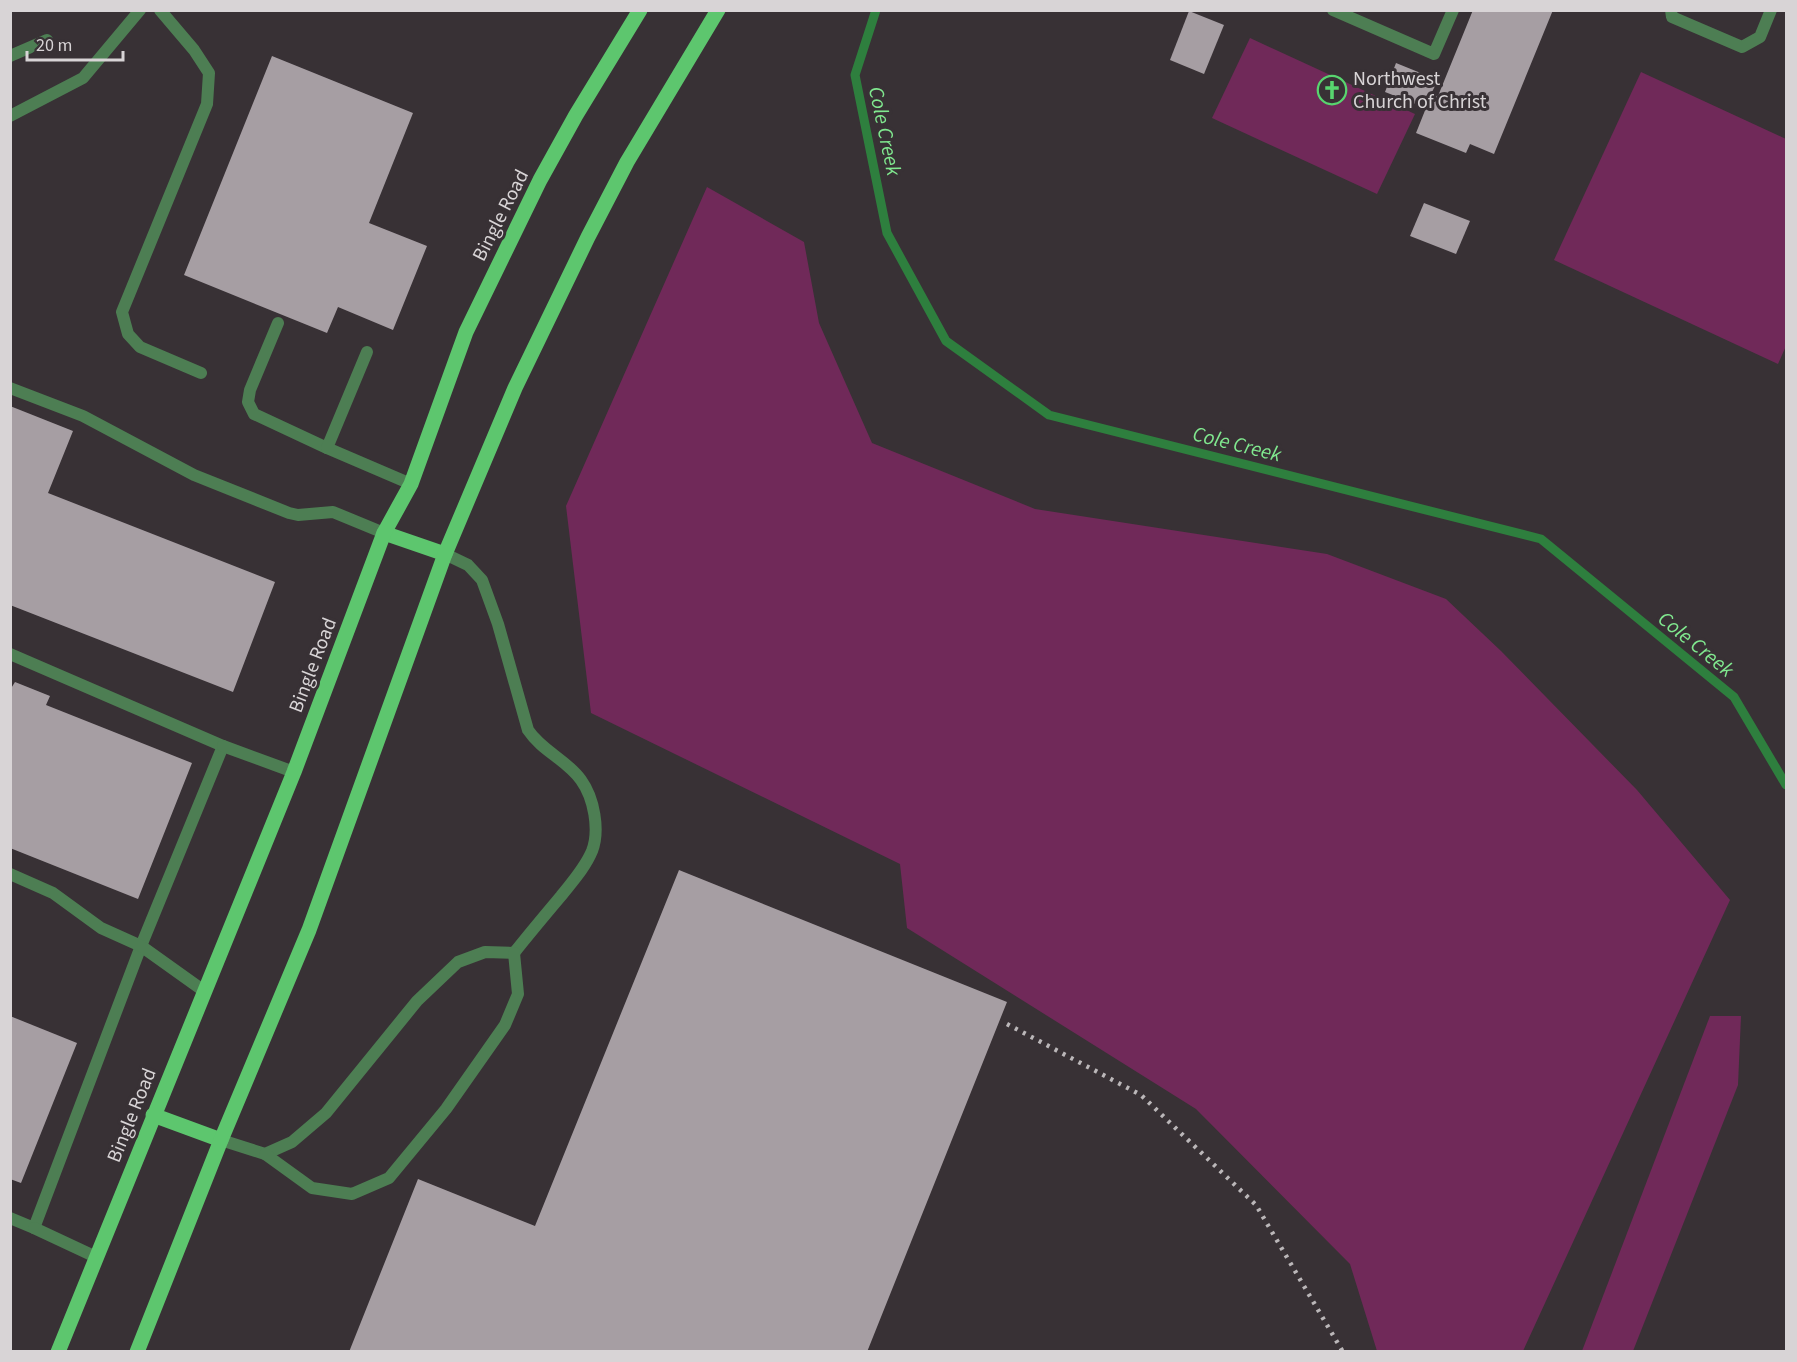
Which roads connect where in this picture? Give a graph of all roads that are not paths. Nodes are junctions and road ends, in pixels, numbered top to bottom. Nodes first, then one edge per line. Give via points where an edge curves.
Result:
1 (140, 10) edge
2 (160, 10) edge
3 (640, 10) edge
4 (718, 10) edge
5 (1333, 10) edge
6 (1453, 10) edge
7 (1671, 10) edge
8 (1771, 10) edge
9 (47, 40) dead end
10 (10, 56) edge
11 (10, 116) edge
12 (278, 323) dead end
13 (368, 352) dead end
14 (201, 373) dead end
15 (10, 388) edge
16 (327, 448) junction
17 (411, 484) junction
18 (384, 533) junction
19 (445, 554) junction
20 (10, 654) edge
21 (223, 746) junction
22 (294, 772) junction
23 (10, 874) edge
24 (141, 946) junction
25 (514, 952) junction
26 (204, 991) junction
27 (153, 1115) junction
28 (221, 1140) junction
29 (265, 1154) junction
30 (10, 1218) edge
31 (34, 1228) junction
32 (96, 1257) junction
33 (58, 1352) edge
34 (137, 1352) edge

1 - 11 street via 83,78
2 - 14 street via 209,73 207,104 122,312 128,334 140,347
3 - 17 main road, Bingle Road via 576,115 502,255 466,332
4 - 19 main road via 666,94 588,237 515,388
5 - 6 street via 1434,54
7 - 8 street via 1672,17 1742,47 1760,37
9 - 10 street
12 - 16 street via 248,402 254,414
13 - 16 street
15 - 18 street via 83,417 194,475 289,513 333,512
16 - 17 street
17 - 18 main road, Bingle Road
18 - 19 main road
18 - 22 main road, Bingle Road
19 - 25 street via 468,565 482,580 528,730 574,771 591,801 595,830 592,850 581,871
19 - 28 main road via 309,930
20 - 21 street
21 - 22 street
21 - 24 street
22 - 26 main road, Bingle Road
23 - 24 street via 53,894 100,928
24 - 26 street
24 - 31 street
25 - 29 street via 485,952 458,962 417,1000 326,1113 292,1142
25 - 29 street via 518,994 505,1025 446,1109 389,1178 352,1194 312,1188
26 - 27 main road, Bingle Road
27 - 28 main road
27 - 32 main road, Bingle Road
28 - 29 street
28 - 34 main road
30 - 31 street
31 - 32 street
32 - 33 main road, Bingle Road

